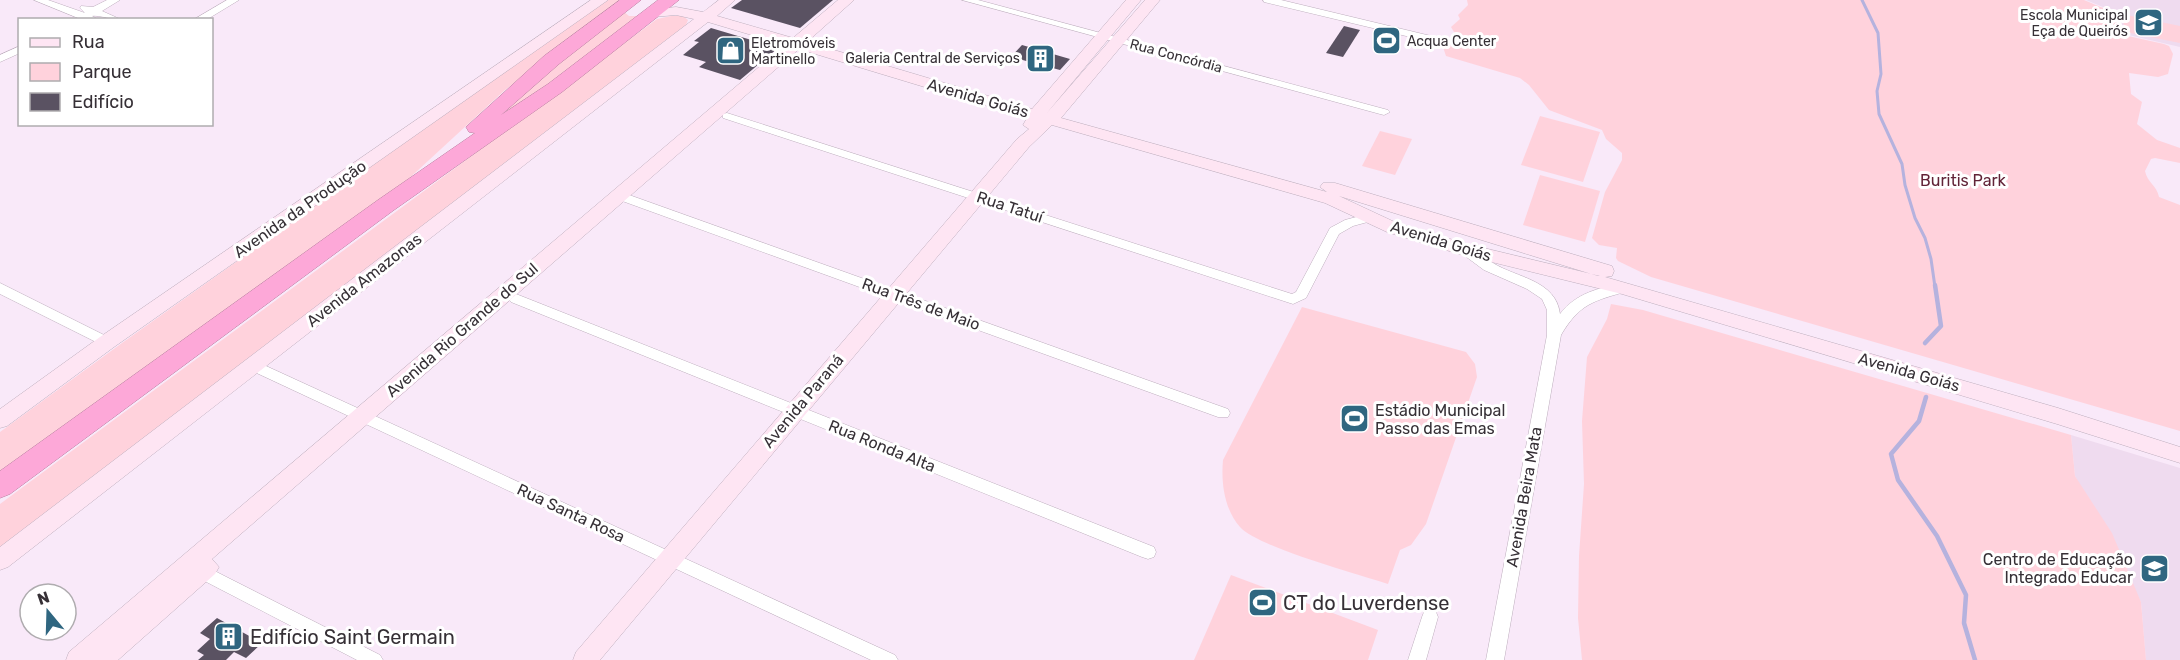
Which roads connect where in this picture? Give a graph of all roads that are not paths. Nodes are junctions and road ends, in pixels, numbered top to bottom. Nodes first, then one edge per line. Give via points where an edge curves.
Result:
1 (39, 0) edge
2 (64, 0) edge
3 (105, 0) edge
4 (116, 0) edge
5 (234, 0) edge
6 (246, 0) edge
7 (601, 0) edge
8 (697, 0) edge
9 (847, 0) edge
10 (862, 0) edge
11 (967, 0) edge
12 (1134, 0) edge
13 (1153, 0) edge
14 (1268, 0) edge
15 (626, 2) edge
16 (661, 6) edge
17 (717, 9) edge
18 (86, 15) edge
19 (105, 18) edge
20 (202, 18) edge
21 (213, 18) edge
22 (1102, 36) junction
23 (1427, 38) dead end
24 (1119, 40) junction
25 (806, 42) junction
26 (18, 45) edge
27 (18, 50) edge
28 (0, 53) edge
29 (0, 59) edge
30 (1047, 112) junction
31 (1384, 112) dead end
32 (727, 116) junction
33 (977, 197) junction
34 (625, 198) junction
35 (1387, 204) junction
36 (386, 205) junction
37 (1371, 218) junction
38 (1463, 242) junction
39 (0, 288) edge
40 (1623, 288) junction
41 (894, 294) junction
42 (516, 299) junction
43 (1554, 335) junction
44 (107, 342) junction
45 (254, 365) junction
46 (795, 411) junction
47 (1223, 413) dead end
48 (369, 419) junction
49 (0, 420) edge
50 (2180, 441) edge
51 (2180, 455) edge
52 (0, 486) edge
53 (1148, 552) dead end
54 (670, 558) junction
55 (0, 560) edge
56 (195, 568) junction
57 (1430, 617) dead end
58 (78, 660) edge
59 (100, 660) edge
60 (374, 660) edge
61 (585, 660) edge
62 (889, 660) edge
63 (1417, 660) edge
64 (1495, 660) edge

1 - 18 street
2 - 18 street
3 - 18 street
4 - 18 street
5 - 20 street
6 - 21 street
7 - 44 street, Avenida da Produção
8 - 17 street
9 - 25 street, Avenida Rio Grande do Sul
10 - 25 street, Avenida Rio Grande do Sul
11 - 22 street, Rua Concórdia
12 - 22 street, Avenida Paraná
13 - 24 street, Avenida Paraná
14 - 23 street
15 - 16 highway via 631,13
15 - 36 highway via 518,88
16 - 17 street via 676,11
16 - 36 highway via 555,88
17 - 25 street, Avenida Goiás
17 - 45 street, Avenida Amazonas
18 - 19 street
22 - 24 street, Rua Concórdia
22 - 30 street, Avenida Paraná
24 - 30 street, Avenida Paraná
24 - 31 street, Rua Concórdia
25 - 30 street, Avenida Goiás
25 - 32 street, Avenida Rio Grande do Sul
25 - 34 street, Avenida Rio Grande do Sul
26 - 28 street
27 - 29 street
30 - 33 street, Avenida Paraná
30 - 35 street, Avenida Goiás
30 - 37 street, Avenida Goiás via 1331,199
32 - 33 street, Rua Tatuí
32 - 34 street, Avenida Rio Grande do Sul
33 - 37 street, Rua Tatuí via 1293,299 1301,295 1334,231
33 - 41 street, Avenida Paraná
34 - 41 street, Rua Três de Maio
34 - 42 street, Avenida Rio Grande do Sul
34 - 48 street, Avenida Rio Grande do Sul
35 - 37 street via 1373,211
35 - 38 street, Avenida Goiás
36 - 52 highway
37 - 38 street, Avenida Goiás via 1393,228
38 - 40 street, Avenida Goiás
38 - 43 street, Avenida Beira Mata via 1489,267 1547,296 1553,308
38 - 50 street, Avenida Goiás via 1949,370
39 - 44 street
40 - 43 street, Avenida Beira Mata via 1582,300 1571,308
40 - 51 street, Avenida Goiás
41 - 46 street, Avenida Paraná
41 - 47 street, Rua Três de Maio
42 - 46 street, Rua Ronda Alta
42 - 48 street, Avenida Rio Grande do Sul
43 - 64 street, Avenida Beira Mata
44 - 49 street, Avenida da Produção
45 - 48 street, Rua Santa Rosa
45 - 55 street, Avenida Amazonas
46 - 53 street, Rua Ronda Alta
46 - 54 street, Avenida Paraná
48 - 54 street, Rua Santa Rosa
48 - 56 street, Avenida Rio Grande do Sul
54 - 61 street, Avenida Paraná
54 - 62 street, Rua Santa Rosa
56 - 58 street, Avenida Rio Grande do Sul
56 - 59 street, Avenida Rio Grande do Sul
56 - 60 street
57 - 63 street

